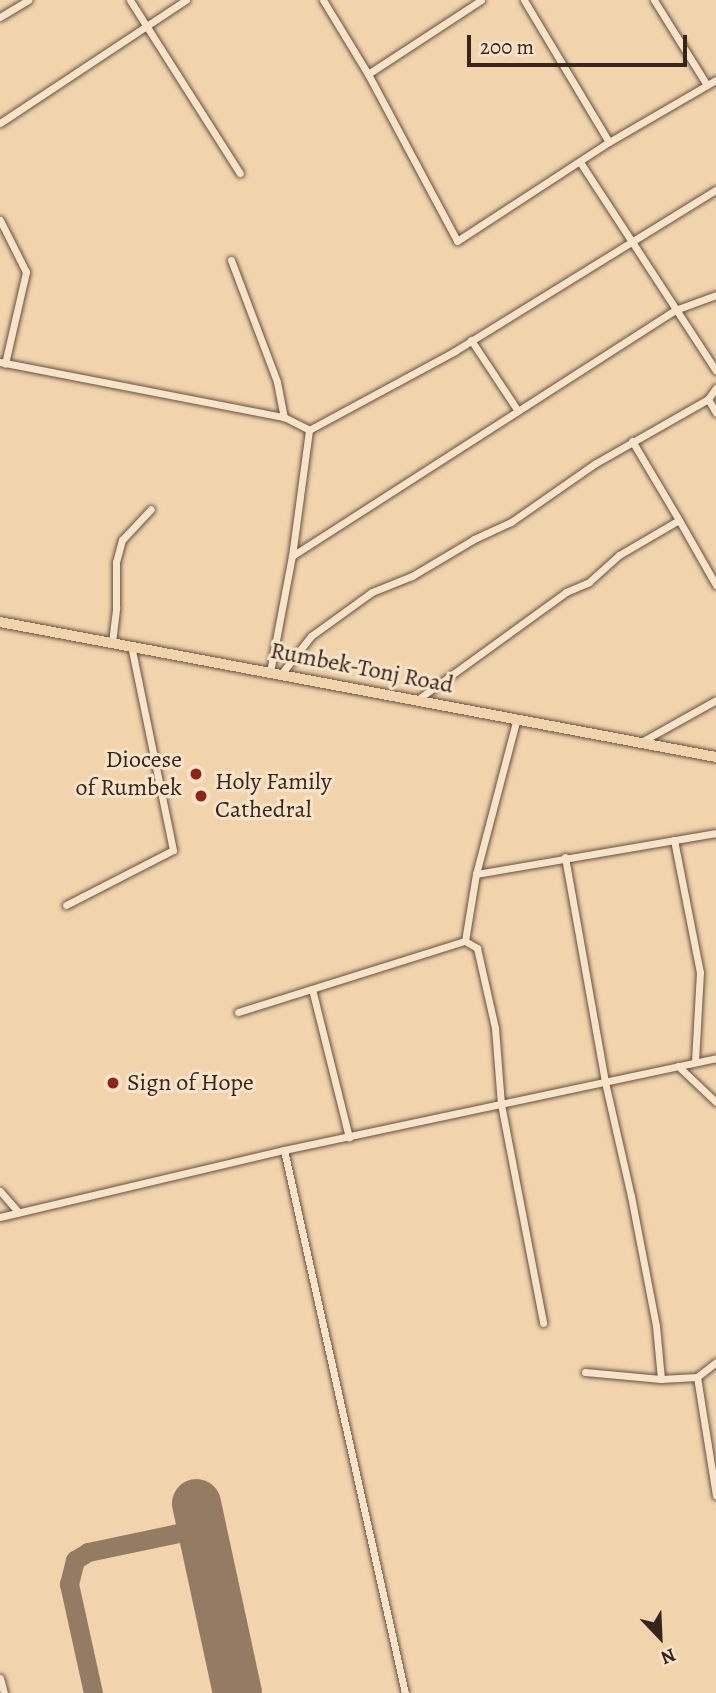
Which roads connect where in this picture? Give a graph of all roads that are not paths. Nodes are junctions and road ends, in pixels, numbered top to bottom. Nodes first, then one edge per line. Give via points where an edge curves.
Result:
1 (28, 0) edge
2 (130, 0) edge
3 (186, 0) edge
4 (323, 0) edge
5 (481, 0) edge
6 (524, 0) edge
7 (654, 0) edge
8 (0, 17) edge
9 (145, 26) junction
10 (368, 74) junction
11 (716, 80) edge
12 (707, 85) junction
13 (0, 122) edge
14 (609, 142) junction
15 (580, 162) junction
16 (240, 173) dead end
17 (716, 190) edge
18 (0, 220) edge
19 (633, 240) junction
20 (231, 260) dead end
21 (716, 295) edge
22 (675, 310) junction
23 (471, 340) junction
24 (2, 363) edge
25 (716, 371) edge
26 (716, 388) edge
27 (708, 399) junction
28 (518, 411) junction
29 (716, 413) edge
30 (284, 417) junction
31 (309, 430) junction
32 (632, 441) junction
33 (151, 509) dead end
34 (679, 520) junction
35 (292, 556) junction
36 (716, 585) edge
37 (0, 622) edge
38 (112, 642) junction
39 (131, 646) junction
40 (276, 672) junction
41 (417, 700) junction
42 (716, 700) edge
43 (517, 718) junction
44 (641, 742) junction
45 (716, 757) edge
46 (716, 833) edge
47 (674, 841) junction
48 (565, 857) junction
49 (476, 874) junction
50 (66, 905) dead end
51 (466, 941) junction
52 (312, 989) junction
53 (238, 1012) dead end
54 (716, 1058) edge
55 (695, 1062) junction
56 (678, 1066) junction
57 (604, 1082) junction
58 (716, 1102) edge
59 (501, 1104) junction
60 (349, 1137) junction
61 (284, 1150) junction
62 (0, 1191) edge
63 (18, 1212) junction
64 (0, 1217) edge
65 (543, 1323) dead end
66 (716, 1362) edge
67 (584, 1372) dead end
68 (697, 1377) junction
69 (661, 1379) junction
70 (716, 1495) edge
71 (0, 1678) edge
72 (4, 1693) edge
73 (405, 1693) edge

1 - 8 street
2 - 9 street
3 - 9 street
4 - 10 street
5 - 10 street
6 - 14 street
7 - 12 street
9 - 13 street
9 - 16 street
10 - 15 street via 457,241
11 - 12 street
12 - 14 street
14 - 15 street
15 - 19 street
17 - 19 street
18 - 24 street via 26,272
19 - 22 street
19 - 23 street
20 - 30 street via 277,382
21 - 22 street
22 - 25 street
22 - 28 street
23 - 28 street
23 - 31 street
24 - 30 street
26 - 27 street
27 - 29 street
27 - 32 street
28 - 35 street
30 - 31 street
31 - 35 street
32 - 34 street
32 - 40 street via 511,522 412,576 372,592 311,636
33 - 38 street via 122,540 116,562
34 - 36 street
34 - 41 street via 619,555 589,582 566,592
35 - 40 street
37 - 38 main road, Rumbek-Tonj Road
38 - 39 main road, Rumbek-Tonj Road
39 - 40 main road, Rumbek-Tonj Road
39 - 50 street via 173,850
40 - 41 main road, Rumbek-Tonj Road
41 - 43 main road, Rumbek-Tonj Road
42 - 44 street
43 - 44 main road, Rumbek-Tonj Road
43 - 49 street
44 - 45 main road, Rumbek-Tonj Road
46 - 47 street
47 - 48 street
47 - 55 street via 700,972
48 - 49 street
48 - 57 street
49 - 51 street
51 - 52 street
51 - 59 street via 477,948 495,1028
52 - 53 street
52 - 60 street
54 - 55 street
55 - 56 street
56 - 57 street
56 - 58 street
57 - 59 street
57 - 69 street via 651,1300
59 - 60 street
59 - 65 street
60 - 61 street
61 - 63 street
61 - 73 street
62 - 63 street
63 - 64 street
66 - 68 street
67 - 69 street
68 - 69 street
68 - 70 street
71 - 72 street

